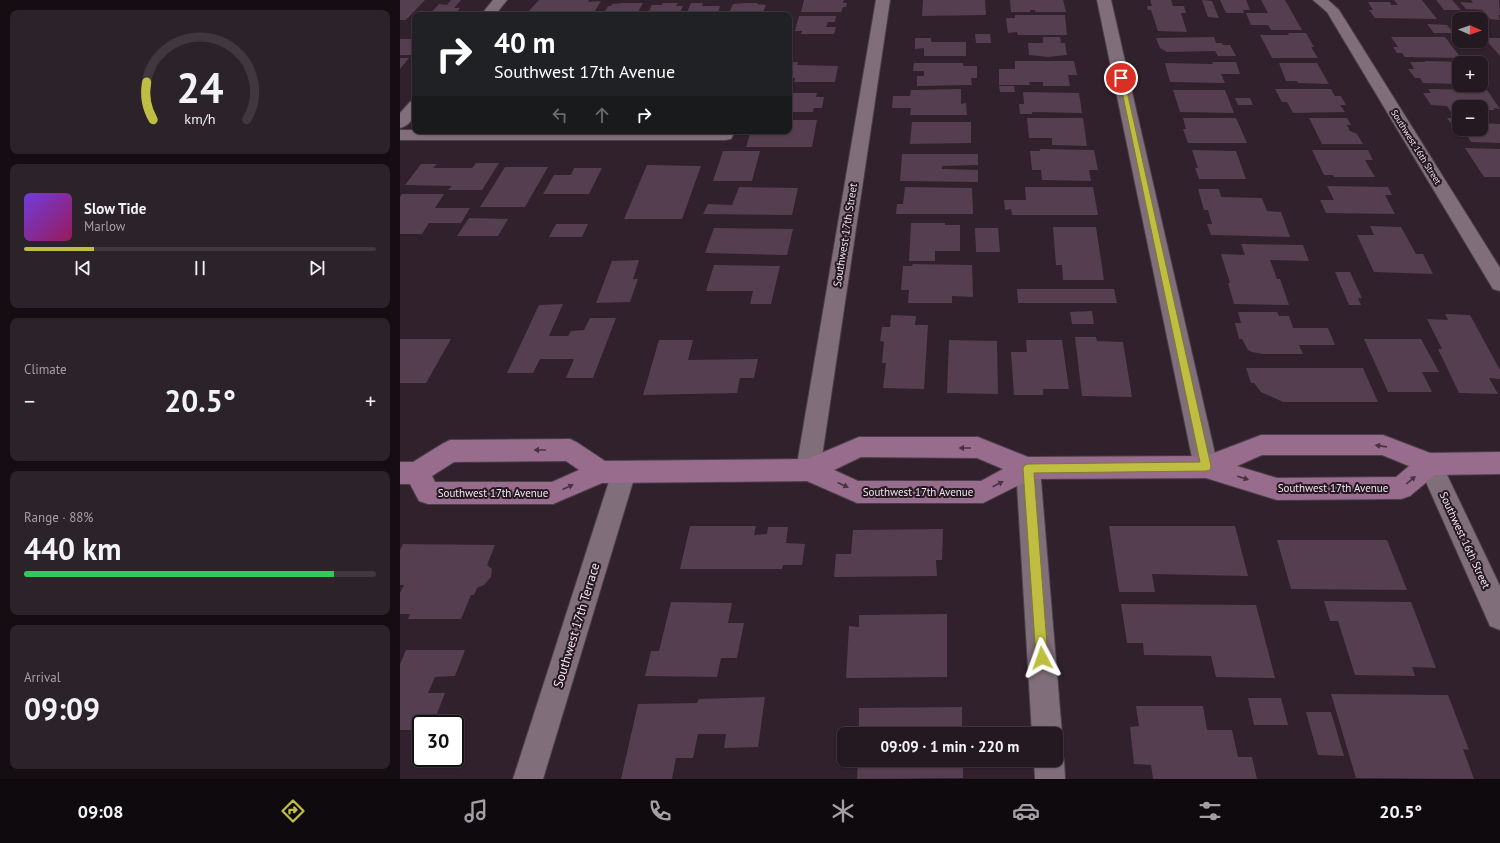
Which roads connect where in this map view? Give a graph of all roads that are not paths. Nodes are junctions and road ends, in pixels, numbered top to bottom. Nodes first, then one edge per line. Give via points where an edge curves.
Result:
1 (500, 0) edge
2 (883, 0) edge
3 (1104, 0) edge
4 (1328, 3) edge
5 (490, 12) edge
6 (412, 109) edge
7 (400, 123) edge
8 (400, 135) edge
9 (725, 135) dead end
10 (1500, 284) edge
11 (1430, 464) junction
12 (1500, 464) edge
13 (1206, 466) junction
14 (1028, 468) junction
15 (808, 470) junction
16 (613, 472) junction
17 (408, 473) edge
18 (1500, 616) edge
19 (1046, 727) edge
20 (1049, 767) edge
21 (528, 779) edge
22 (1050, 779) edge

1 - 5 street
2 - 15 street, Southwest 17th Street
3 - 13 street
4 - 10 street, Southwest 16th Street
6 - 7 street
8 - 9 street
11 - 12 main road, Southwest 17th Avenue
11 -> 13 main road, Southwest 17th Avenue via 1383,445 1261,445
13 -> 11 main road, Southwest 17th Avenue via 1277,489 1401,488
11 - 18 street, Southwest 16th Street
13 - 14 main road, Southwest 17th Avenue
14 -> 15 main road, Southwest 17th Avenue via 978,448 859,447
15 -> 14 main road, Southwest 17th Avenue via 857,492 983,492
14 - 19 street
15 - 16 main road, Southwest 17th Avenue
16 -> 17 main road, Southwest 17th Avenue via 570,450 450,451
17 -> 16 main road, Southwest 17th Avenue via 428,494 554,493
16 - 21 street, Southwest 17th Terrace
20 - 22 street

